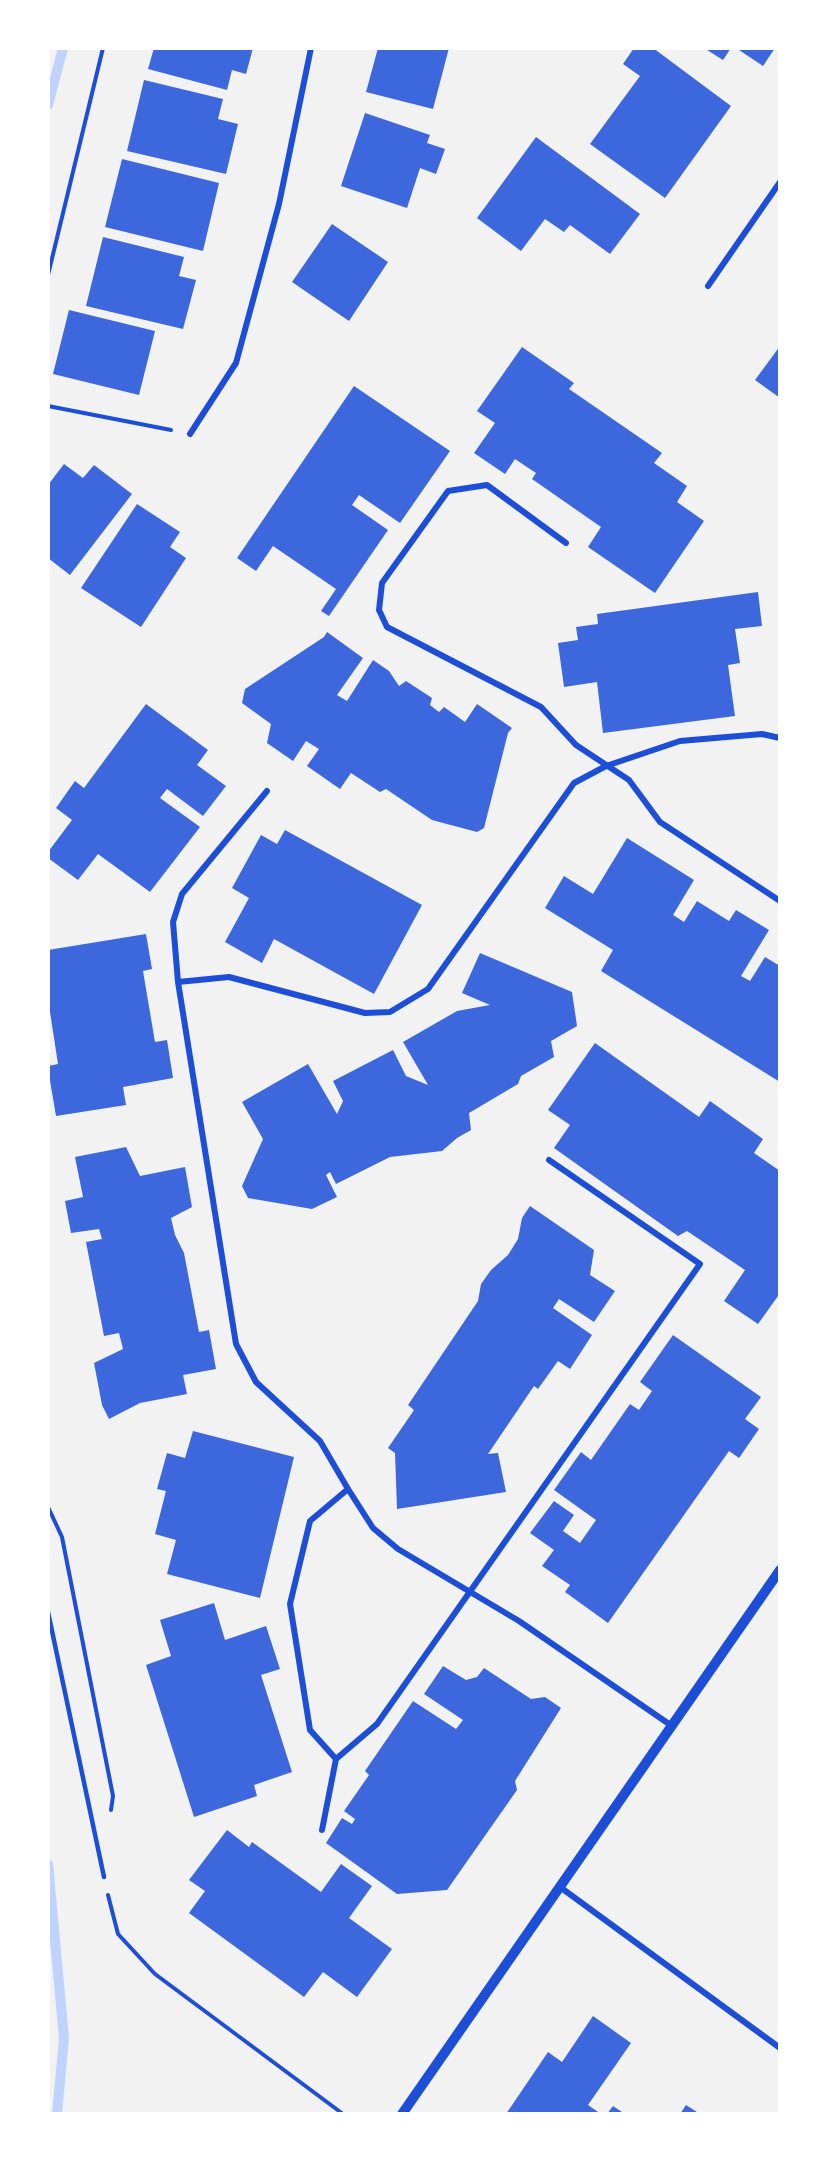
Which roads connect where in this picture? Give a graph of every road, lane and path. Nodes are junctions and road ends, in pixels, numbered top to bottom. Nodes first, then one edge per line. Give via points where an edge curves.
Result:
1 (104, 48) edge
2 (311, 48) edge
3 (780, 182) edge
4 (48, 275) edge
5 (708, 286) dead end
6 (48, 406) edge
7 (190, 434) joint
8 (566, 543) dead end
9 (780, 738) edge
10 (606, 766) junction
11 (267, 791) dead end
12 (780, 901) edge
13 (178, 982) junction
14 (549, 1160) dead end
15 (348, 1489) junction
16 (48, 1507) edge
17 (780, 1570) edge
18 (471, 1592) junction
19 (48, 1612) edge
20 (672, 1726) junction
21 (336, 1759) junction
22 (110, 1820) dead end
23 (322, 1830) dead end
24 (104, 1877) joint
25 (560, 1887) junction
26 (780, 2048) edge
27 (343, 2114) edge
28 (402, 2114) edge

1 - 4 path
2 - 7 street via 279,204 236,363
3 - 5 street
6 - 7 path
8 - 10 street via 487,485 448,490 382,584 379,610 387,627 541,707 576,745
9 - 10 street via 762,734 680,741
10 - 12 street via 629,780 660,822
10 - 13 street via 574,783 428,989 390,1012 365,1013 229,977
11 - 13 street via 182,894 173,922
13 - 15 street via 236,1344 256,1382 320,1441
14 - 18 street via 700,1264
15 - 18 street via 374,1528 398,1549
15 - 21 street via 310,1521 290,1604 310,1730
16 - 22 path via 62,1537 69,1571 113,1796
17 - 20 street
18 - 20 street via 519,1620
18 - 21 street via 377,1724
19 - 24 lane
20 - 25 street
21 - 23 street
24 - 27 path via 118,1934 155,1974
25 - 26 street
25 - 28 street

